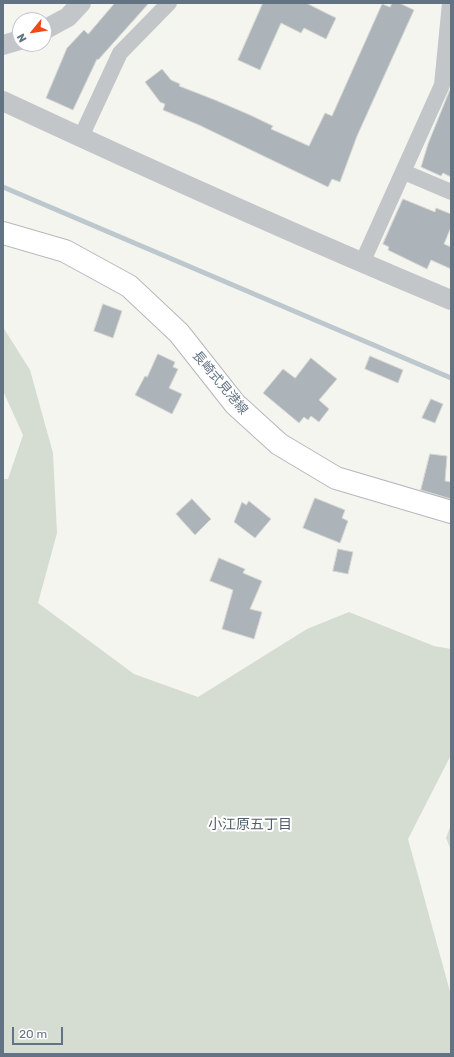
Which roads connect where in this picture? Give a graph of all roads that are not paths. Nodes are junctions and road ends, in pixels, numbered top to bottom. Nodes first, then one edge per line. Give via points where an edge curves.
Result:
1 (80, 3) edge
2 (169, 3) edge
3 (450, 3) edge
4 (52, 26) edge
5 (446, 87) edge
6 (3, 101) edge
7 (81, 137) junction
8 (404, 172) junction
9 (451, 192) edge
10 (3, 234) edge
11 (362, 263) junction
12 (451, 300) edge
13 (451, 512) edge

1 - 4 street via 68,17
2 - 7 street via 120,53
3 - 5 street
5 - 8 street
6 - 7 street
7 - 11 street
8 - 9 street
8 - 11 street
10 - 13 main road, 長崎式見港線 via 65,251 129,286 179,333 235,404 279,444 336,478
11 - 12 street

